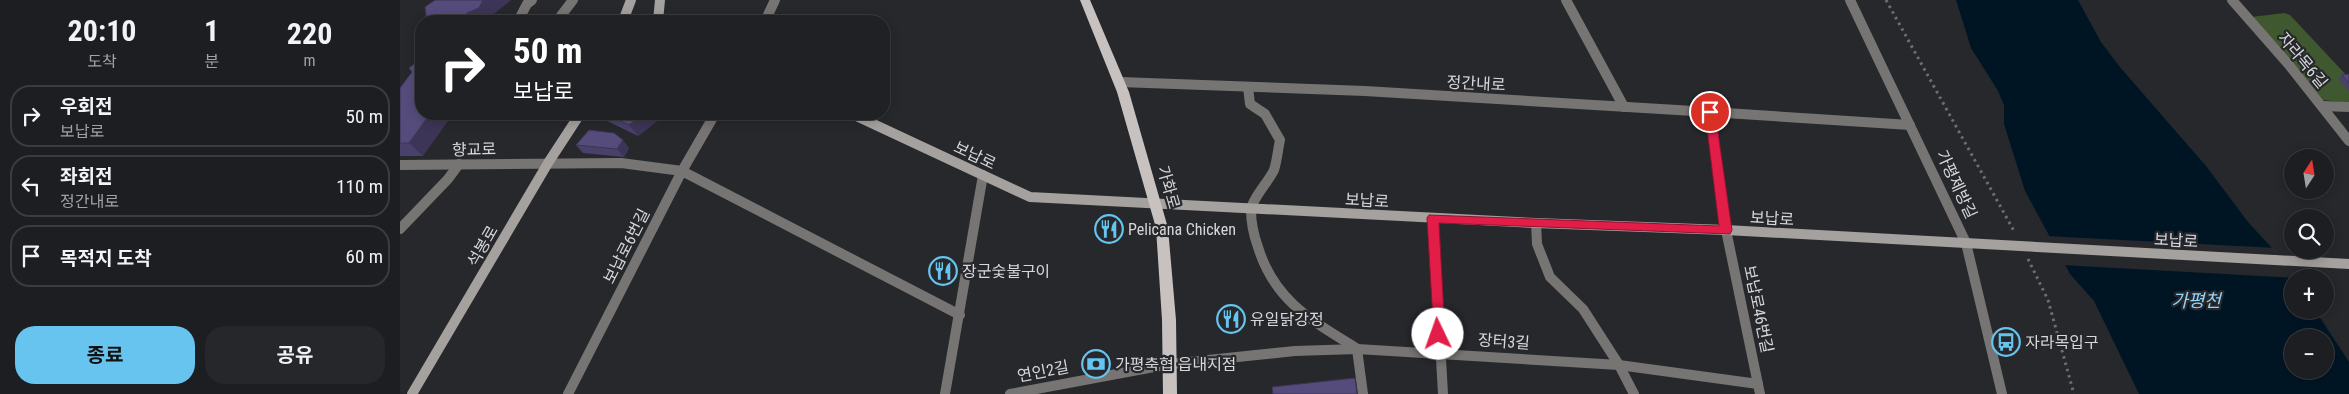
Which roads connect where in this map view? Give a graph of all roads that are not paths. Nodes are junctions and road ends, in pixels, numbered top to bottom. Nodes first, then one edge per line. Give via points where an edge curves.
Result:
1 (532, 0) edge
2 (572, 0) edge
3 (631, 0) edge
4 (660, 0) edge
5 (775, 0) edge
6 (1085, 0) edge
7 (1566, 0) edge
8 (1850, 0) edge
9 (2232, 0) edge
10 (521, 15) edge
11 (561, 15) edge
12 (625, 15) edge
13 (659, 15) edge
14 (768, 15) edge
15 (1120, 82) junction
16 (1248, 86) junction
17 (2322, 106) junction
18 (1624, 107) junction
19 (2349, 107) edge
20 (1710, 112) junction
21 (576, 120) edge
22 (712, 120) edge
23 (865, 120) edge
24 (1910, 125) junction
25 (2349, 141) edge
26 (548, 163) junction
27 (459, 164) junction
28 (400, 165) edge
29 (682, 171) junction
30 (983, 175) junction
31 (1156, 202) junction
32 (1251, 208) junction
33 (1433, 218) junction
34 (1536, 223) junction
35 (400, 229) edge
36 (1726, 230) junction
37 (1966, 243) junction
38 (2349, 264) edge
39 (960, 314) junction
40 (1357, 349) junction
41 (1440, 354) junction
42 (1170, 364) junction
43 (1619, 365) junction
44 (1759, 389) edge
45 (412, 394) edge
46 (568, 394) edge
47 (945, 394) edge
48 (1010, 394) edge
49 (1170, 394) edge
50 (1363, 394) edge
51 (1444, 394) edge
52 (1634, 394) edge
53 (2002, 394) edge

1 - 10 street
2 - 11 street
3 - 12 street
4 - 13 street
5 - 14 street
6 - 15 main road, 가화로
7 - 18 street
8 - 24 street, 가평제방길
9 - 17 street, 자라목6길
15 - 16 street, 정간내로
15 - 31 main road, 가화로
16 - 18 street, 정간내로
16 - 32 street via 1250,104 1265,114 1280,140 1274,169
17 - 19 street
17 - 25 street, 자라목6길
18 - 20 street, 정간내로
20 - 24 street, 정간내로
20 - 36 street
21 - 26 street, 석봉로
22 - 29 street, 보납로6번길
23 - 30 street, 보납로
24 - 37 street, 가평제방길
26 - 27 street, 향교로
26 - 29 street, 향교로 via 621,163
26 - 45 street, 석봉로
27 - 28 street, 향교로
27 - 35 street
29 - 39 street, 향교로
29 - 46 street, 보납로6번길
30 - 31 street, 보납로 via 1030,197
30 - 39 street
31 - 32 street, 보납로
31 - 42 main road, 가화로 via 1162,228
32 - 33 street, 보납로
32 - 40 street, 장터3길 via 1263,264 1278,290 1314,322
33 - 34 street, 보납로
33 - 41 street
34 - 36 street, 보납로
34 - 43 street via 1537,244 1550,277 1583,309
36 - 37 street, 보납로
36 - 44 street, 보납로46번길
37 - 38 street, 보납로
37 - 53 street, 가평제방길
39 - 47 street
40 - 41 street, 장터3길
40 - 42 street, 장터3길 via 1295,351
40 - 50 street
41 - 43 street, 장터3길
41 - 51 street
42 - 48 street, 연인2길
42 - 49 main road, 가화로
43 - 44 street, 장터3길
43 - 52 street

